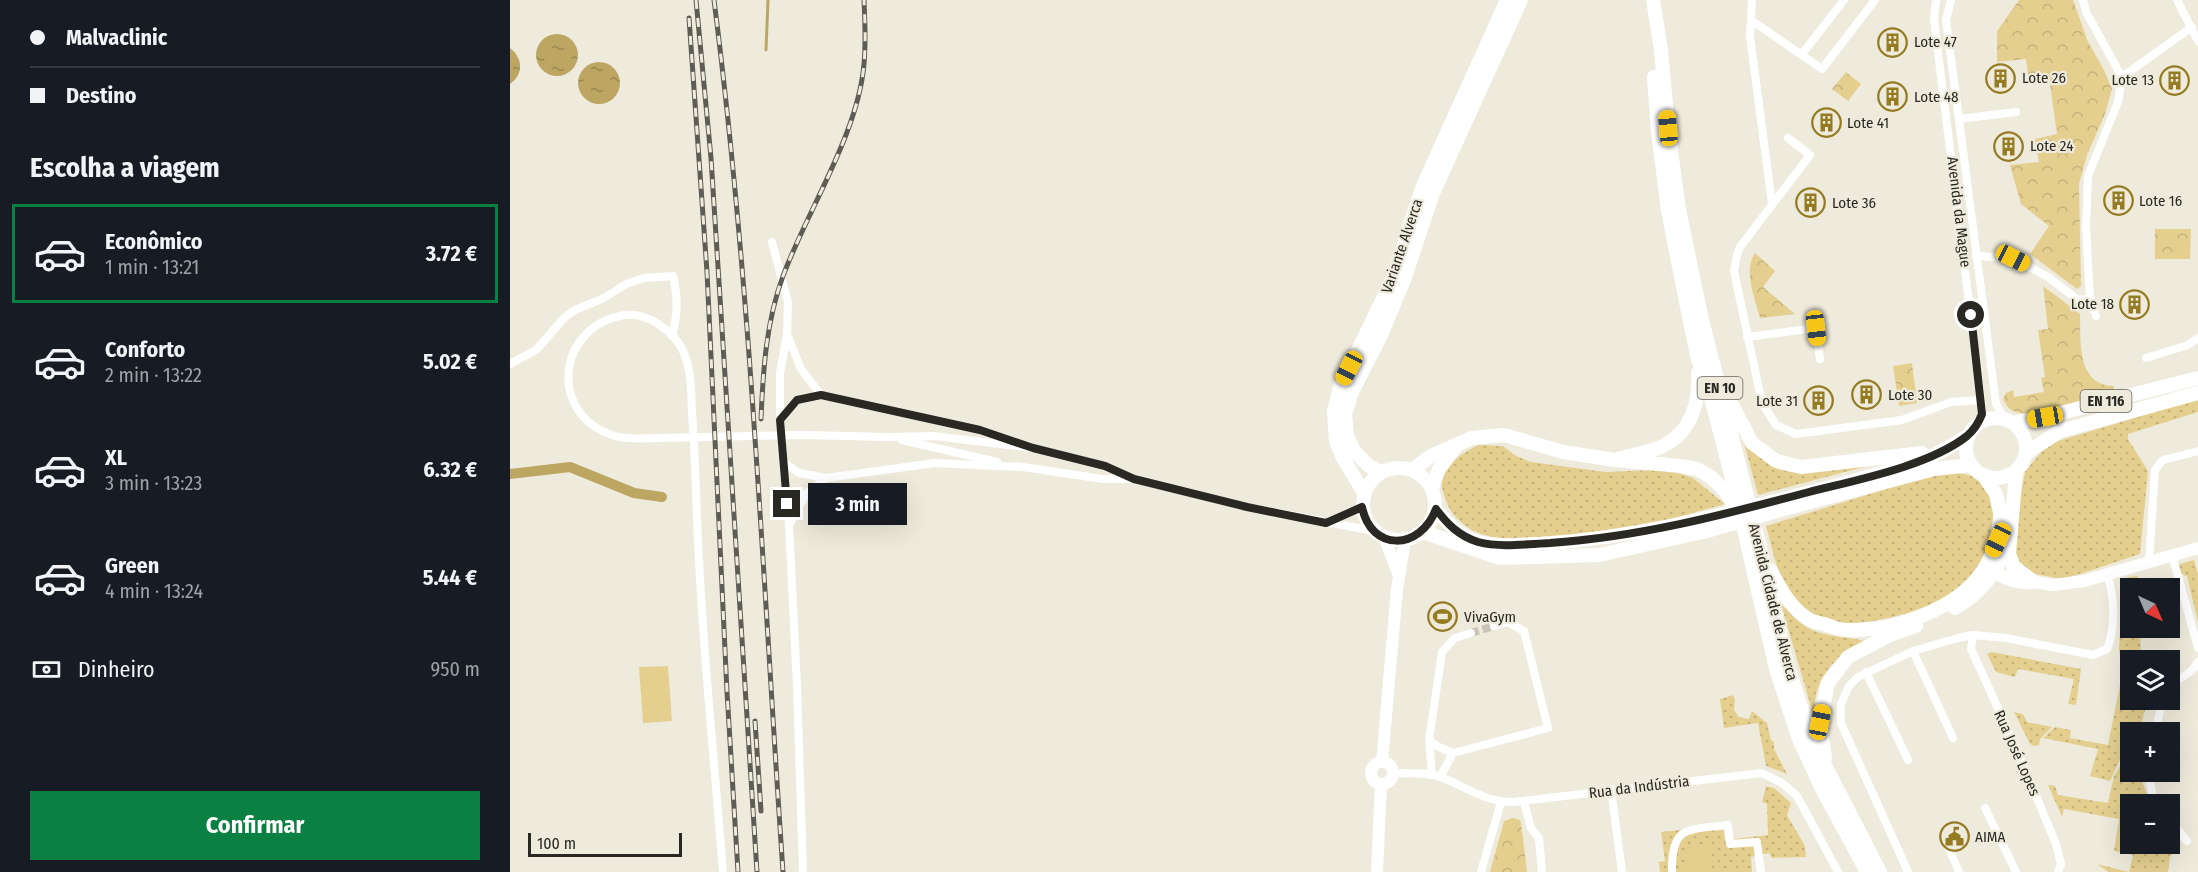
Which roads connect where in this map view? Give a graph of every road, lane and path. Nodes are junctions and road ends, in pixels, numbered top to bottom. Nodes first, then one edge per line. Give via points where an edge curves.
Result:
1 (1507, 0) edge
2 (1521, 0) edge
3 (1651, 0) edge
4 (1752, 0) edge
5 (1844, 0) edge
6 (1875, 0) edge
7 (1936, 0) edge
8 (1951, 0) edge
9 (2083, 0) edge
10 (2177, 0) edge
11 (1752, 20) junction
12 (2192, 27) junction
13 (2198, 41) edge
14 (1802, 54) junction
15 (2122, 77) junction
16 (2016, 112) dead end
17 (1959, 119) junction
18 (1788, 138) dead end
19 (1772, 204) junction
20 (772, 242) dead end
21 (1976, 256) junction
22 (2090, 299) junction
23 (2096, 316) dead end
24 (787, 334) junction
25 (672, 336) junction
26 (1747, 337) junction
27 (2198, 338) edge
28 (2146, 358) dead end
29 (1698, 359) junction
30 (1820, 359) dead end
31 (510, 364) edge
32 (1717, 375) junction
33 (2198, 378) edge
34 (2198, 393) edge
35 (821, 395) junction
36 (1981, 400) junction
37 (780, 420) junction
38 (2009, 421) junction
39 (1979, 423) junction
40 (1969, 435) junction
41 (889, 437) junction
42 (1457, 445) junction
43 (1033, 448) junction
44 (1945, 450) junction
45 (2198, 451) edge
46 (2026, 453) junction
47 (1615, 460) junction
48 (783, 462) junction
49 (1971, 465) junction
50 (1019, 467) junction
51 (1412, 470) junction
52 (2016, 471) junction
53 (1382, 472) junction
54 (1984, 476) junction
55 (826, 478) junction
56 (1134, 479) junction
57 (1432, 488) junction
58 (1363, 500) junction
59 (1782, 504) junction
60 (1436, 509) junction
61 (2001, 513) junction
62 (1326, 523) junction
63 (789, 525) junction
64 (1707, 525) junction
65 (1423, 532) junction
66 (1379, 534) junction
67 (2010, 539) junction
68 (1405, 540) junction
69 (1753, 548) junction
70 (2198, 548) edge
71 (2172, 555) junction
72 (2149, 561) junction
73 (1995, 573) junction
74 (1398, 575) junction
75 (2107, 575) junction
76 (2034, 582) junction
77 (1494, 626) tunnel mouth
78 (1471, 633) tunnel mouth
79 (1972, 635) junction
80 (2198, 648) edge
81 (1913, 651) junction
82 (2198, 662) edge
83 (1866, 672) junction
84 (2180, 679) edge
85 (1953, 738) dead end
86 (1429, 740) junction
87 (1453, 753) junction
88 (1908, 759) dead end
89 (1382, 762) junction
90 (1827, 766) junction
91 (1393, 773) junction
92 (1436, 776) junction
93 (1382, 784) junction
94 (1611, 789) junction
95 (1524, 801) junction
96 (1501, 802) junction
97 (1985, 808) dead end
98 (2180, 833) edge
99 (1945, 840) dead end
100 (2187, 842) dead end
101 (723, 872) edge
102 (803, 872) edge
103 (1377, 872) edge
104 (1481, 872) edge
105 (1542, 872) edge
106 (1622, 872) edge
107 (1672, 872) edge
108 (1761, 872) edge
109 (1838, 872) edge
110 (1867, 872) edge
111 (1880, 872) edge
112 (1908, 872) edge
113 (1959, 872) edge
114 (2016, 872) edge
115 (2058, 872) edge

1 - 58 main road, Variante Alverca via 1422,188 1394,276 1340,387 1334,411 1336,442
2 - 53 main road, Variante Alverca via 1433,193 1404,280 1345,414 1347,436 1354,451
3 - 29 main road, Avenida Cidade de Alverca / EN 10 via 1658,131 1668,211
3 - 32 main road, Avenida Cidade de Alverca / EN 10 via 1661,50 1679,210
4 - 11 street
5 - 14 street
6 - 14 street via 1822,69
7 - 36 street, Avenida da Mague via 1934,20
8 - 17 street, Avenida da Mague via 1946,20
9 - 15 street
10 - 12 street
11 - 14 street
11 - 19 street via 1750,36
12 - 13 street
12 - 15 street
15 - 22 street via 2118,102 2088,176
16 - 17 street
17 - 21 street, Avenida da Mague
18 - 19 street via 1810,155
19 - 26 street via 1740,247 1735,264
20 - 24 street via 788,302
21 - 22 street via 2013,258 2048,277 2078,300
21 - 38 street, Avenida da Mague via 1996,404
22 - 23 street
24 - 35 street via 801,369
24 - 37 street via 780,373
25 - 31 street via 678,294 673,276 644,278 575,310 536,350
25 - 41 street via 646,317 624,315 597,326 572,354 567,379 575,406 599,429 626,438
25 - 101 street via 684,354 690,381 699,561
26 - 30 street via 1816,328
26 - 36 street via 1762,403 1776,425 1796,434 1902,420 1952,402
27 - 28 street
29 - 47 main road via 1699,392 1689,422 1662,446
29 - 69 main road, Avenida Cidade de Alverca / EN 10
32 - 44 main road via 1752,443 1776,462 1801,467
32 - 69 main road, Avenida Cidade de Alverca / EN 10
33 - 38 main road, EN 116 via 2045,417
34 - 46 main road, EN 116 via 2060,431
35 - 37 street via 797,400
35 - 43 street via 980,430
36 - 39 street, Avenida da Mague
37 - 48 street
38 - 39 main road via 1996,417
38 - 46 main road via 2024,436
39 - 40 main road
40 - 44 main road
40 - 49 main road via 1966,451
41 - 43 street via 934,436
41 - 50 street
42 - 47 main road via 1472,438 1504,435 1563,452
42 - 51 main road via 1431,456
42 - 57 main road via 1439,469
43 - 56 street via 1105,466
44 - 59 main road
45 - 72 street via 2163,460 2155,470
46 - 52 main road
47 - 69 main road via 1680,466 1711,477 1733,504
48 - 55 street via 799,472
48 - 63 street
49 - 54 main road
49 - 59 main road
50 - 55 street via 935,464
50 - 56 street via 1103,479
51 - 53 main road via 1392,468
51 - 57 main road
52 - 54 main road via 2001,478
52 - 67 main road
53 - 58 main road via 1374,477
54 - 61 main road via 1996,494
55 - 63 street via 806,494
56 - 62 street
57 - 60 main road
58 - 62 street
58 - 66 main road via 1364,516
59 - 64 main road
60 - 64 main road via 1464,537 1508,545
60 - 65 main road
61 - 69 main road via 1998,540 1984,570 1959,595 1934,610 1878,628 1844,630 1811,621 1784,597
61 - 73 main road via 2003,540 1994,564
62 - 66 street
63 - 102 street
64 - 65 main road via 1599,555 1512,558 1500,558
65 - 68 main road
66 - 68 main road
66 - 74 main road
67 - 73 main road
67 - 76 main road via 2008,554 2013,566
68 - 74 main road
69 - 90 main road, Avenida Cidade de Alverca / EN 10 via 1813,742
69 - 110 main road, Avenida Cidade de Alverca / EN 10 via 1776,669 1799,739
70 - 71 main road
71 - 72 main road
71 - 80 street
72 - 75 main road
73 - 76 main road via 2024,583
73 - 90 main road via 1960,605 1848,657 1828,683 1820,722
74 - 89 main road
75 - 76 main road via 2069,584
75 - 79 street via 2112,589 2112,636 2108,649 2093,655
77 - 87 street via 1507,622 1524,631 1548,728
78 - 86 street via 1455,638 1442,652
79 - 81 street
79 - 115 street, Rua José Lopes via 1971,650 2056,844 2061,864
81 - 83 street
81 - 85 street
82 - 84 street via 2190,674
83 - 88 street
83 - 112 street via 1849,686 1841,704 1841,723
86 - 87 street
86 - 92 street
87 - 92 street
89 - 91 main road via 1391,766
89 - 93 main road via 1375,765 1371,774
90 - 111 main road, Avenida Cidade de Alverca / EN 10
91 - 92 street, Rua da Indústria
91 - 93 main road via 1391,780
92 - 96 street, Rua da Indústria
93 - 103 main road
94 - 95 street, Rua da Indústria
94 - 106 street
94 - 109 street, Rua da Indústria via 1762,773 1797,796
95 - 96 street, Rua da Indústria
95 - 105 street via 1531,828 1539,838
96 - 104 street
97 - 114 street
98 - 100 street
99 - 113 street
107 - 108 street via 1680,834 1728,825 1730,844 1757,842

